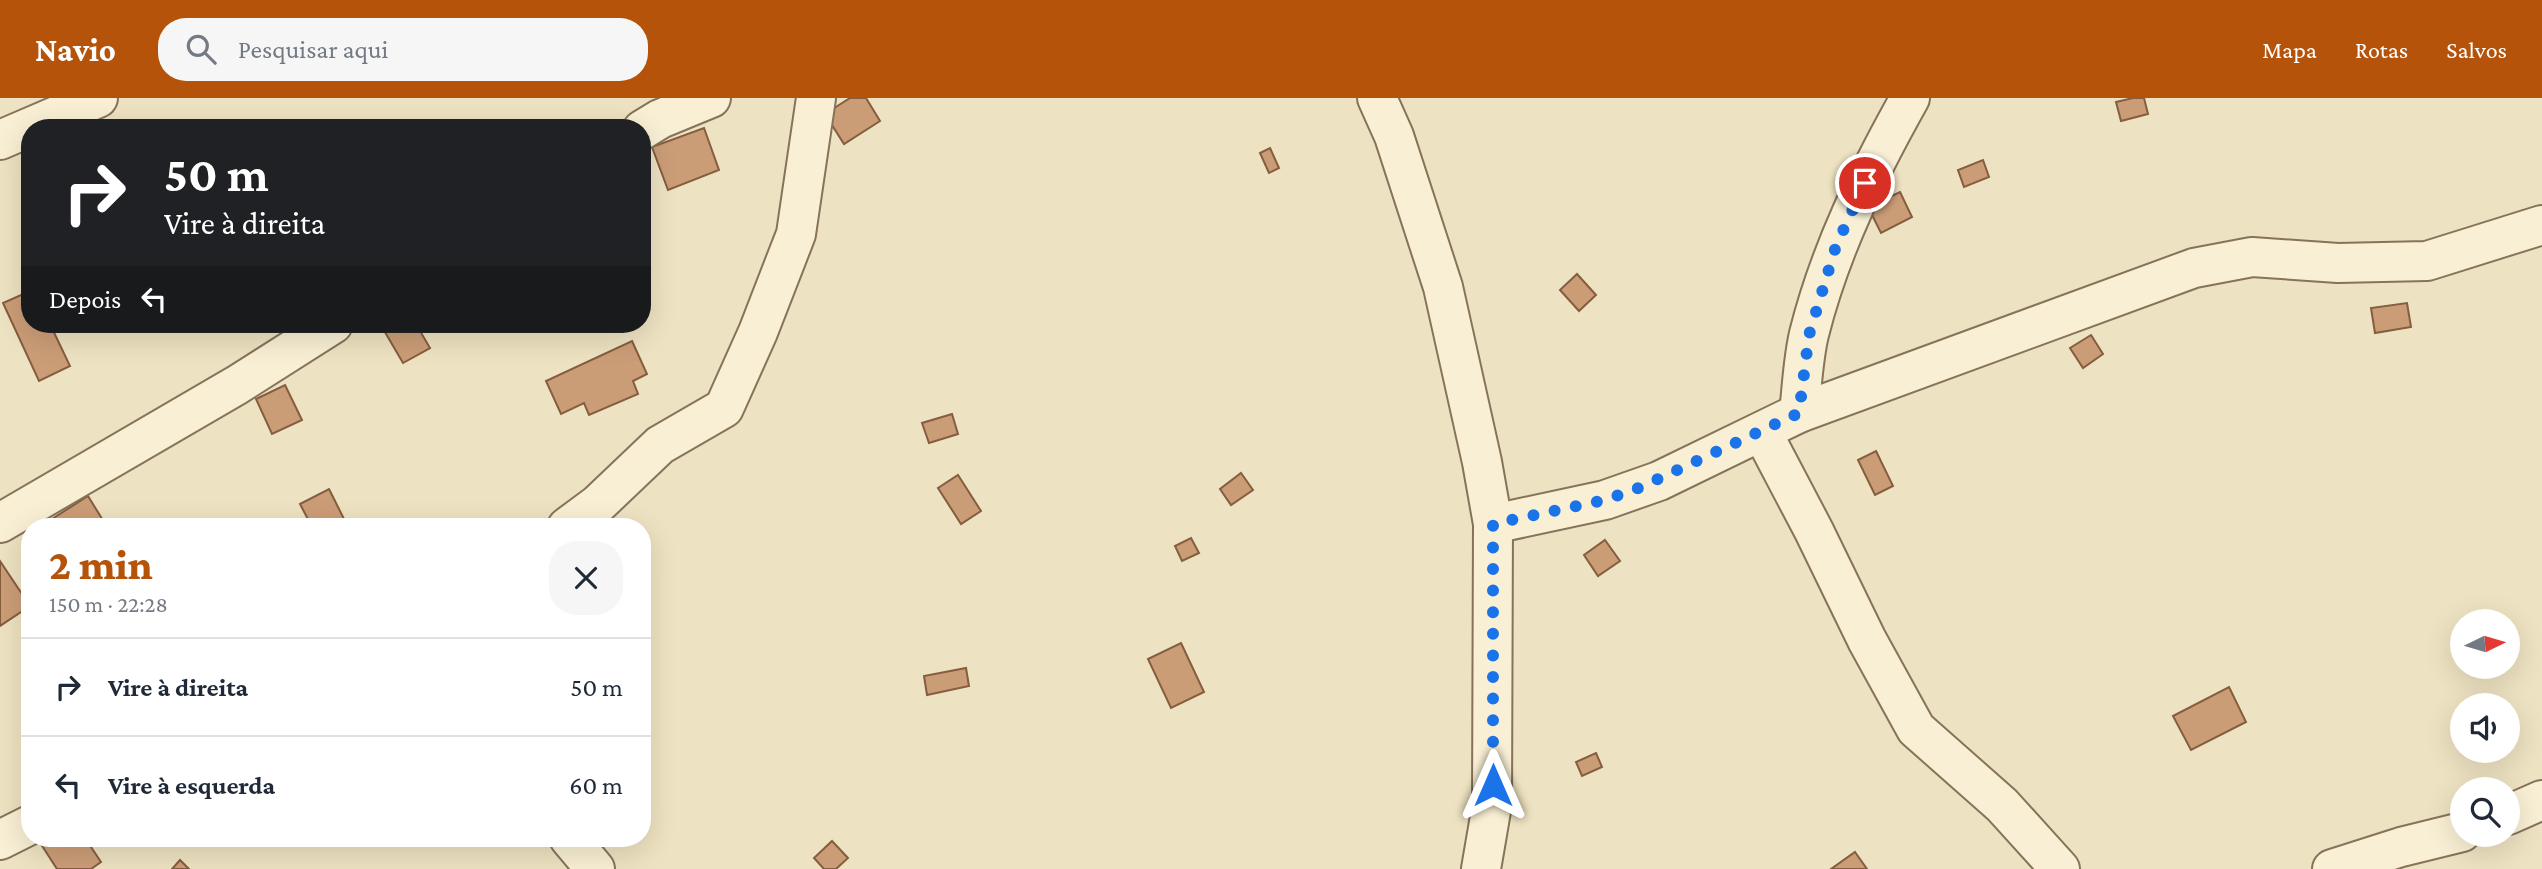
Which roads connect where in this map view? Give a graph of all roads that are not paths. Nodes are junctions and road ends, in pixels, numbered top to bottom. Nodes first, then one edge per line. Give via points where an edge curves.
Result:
1 (98, 98) edge
2 (711, 98) edge
3 (816, 98) edge
4 (1377, 98) edge
5 (1910, 98) edge
6 (49, 119) edge
7 (651, 124) edge
8 (21, 131) edge
9 (0, 140) edge
10 (2542, 225) edge
11 (319, 333) edge
12 (1799, 413) junction
13 (1762, 432) junction
14 (9, 508) edge
15 (579, 518) edge
16 (1493, 524) junction
17 (2542, 800) edge
18 (2520, 810) edge
19 (21, 830) edge
20 (2450, 835) edge
21 (0, 840) edge
22 (577, 847) edge
23 (595, 869) edge
24 (1481, 869) edge
25 (2060, 869) edge
26 (2332, 869) edge

1 - 6 street
2 - 7 street
3 - 15 street via 796,234 724,408 660,444
4 - 16 street via 1394,136 1443,288
5 - 12 street via 1874,162 1836,246 1809,335
8 - 9 street
10 - 12 street via 2427,261 2338,263 2252,257 2194,268
11 - 14 street via 237,385
12 - 13 street
13 - 16 street via 1659,481 1605,500
13 - 25 street via 1916,729 2002,805
16 - 24 street via 1492,806
17 - 18 street
19 - 21 street
20 - 26 street
22 - 23 street

